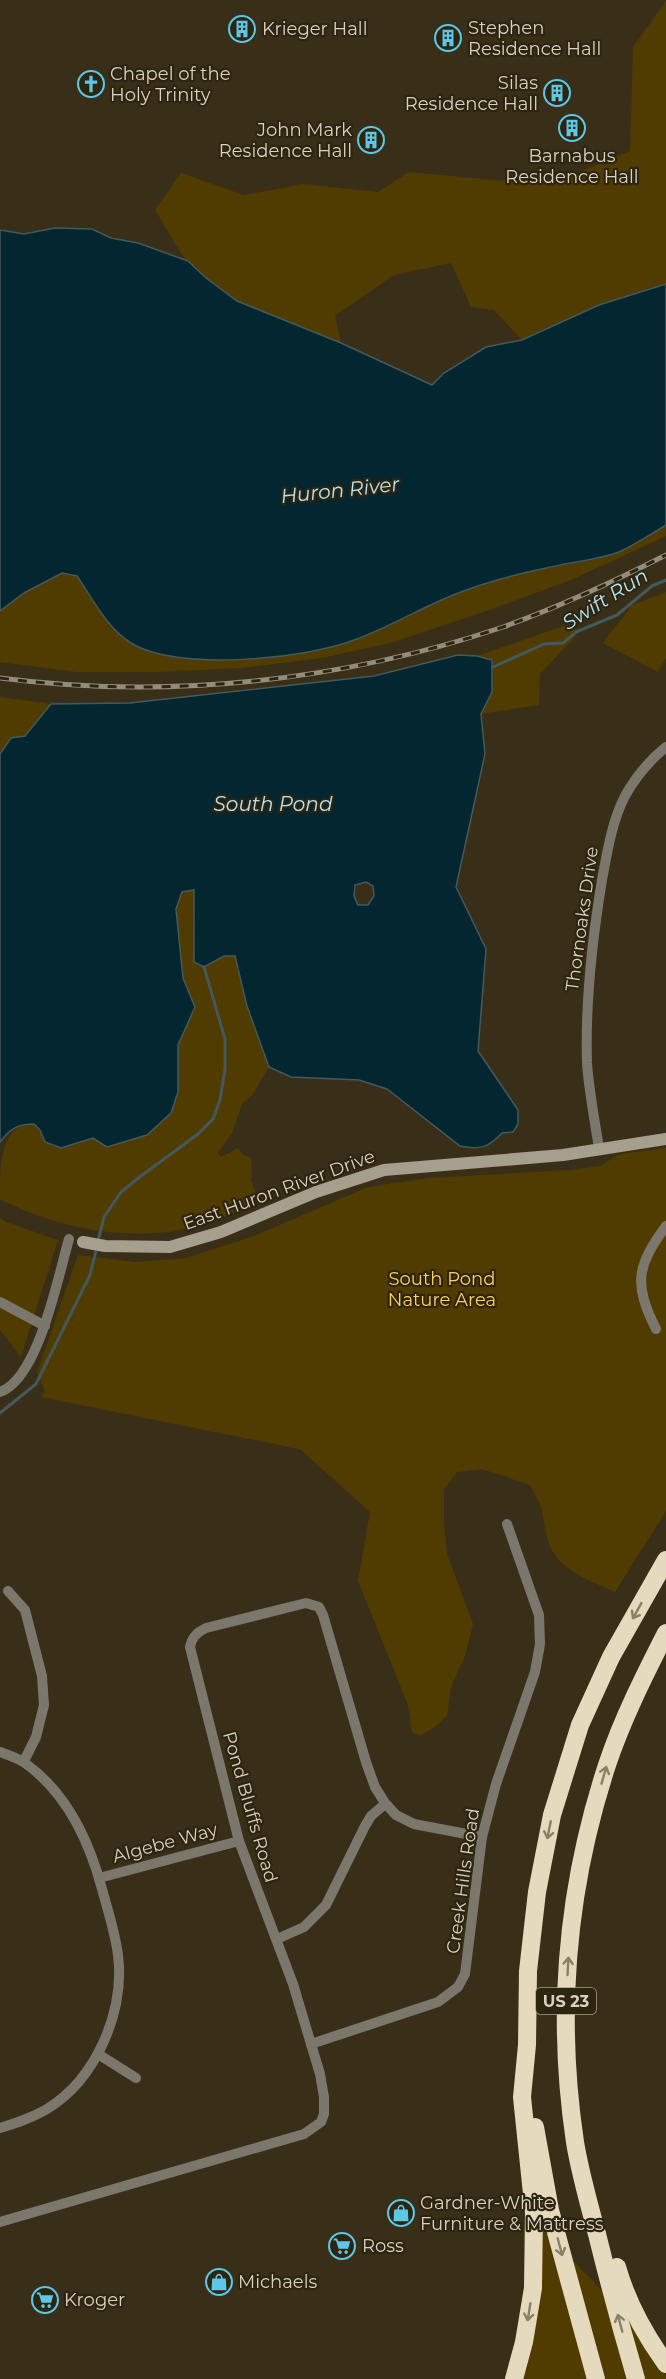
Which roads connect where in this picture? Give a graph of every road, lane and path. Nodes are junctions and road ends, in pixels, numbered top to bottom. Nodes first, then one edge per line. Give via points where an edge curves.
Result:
1 (666, 747) edge
2 (666, 1139) edge
3 (599, 1149) junction
4 (666, 1226) edge
5 (69, 1239) dead end
6 (83, 1242) dead end
7 (0, 1302) edge
8 (45, 1326) junction
9 (656, 1329) dead end
10 (0, 1392) edge
11 (507, 1524) dead end
12 (666, 1560) edge
13 (8, 1591) dead end
14 (666, 1633) edge
15 (0, 1752) edge
16 (24, 1761) junction
17 (386, 1804) junction
18 (482, 1838) junction
19 (239, 1841) junction
20 (99, 1878) junction
21 (277, 1939) junction
22 (565, 2042) junction
23 (311, 2044) junction
24 (526, 2045) junction
25 (98, 2054) junction
26 (136, 2078) dead end
27 (0, 2128) edge
28 (0, 2222) edge
29 (666, 2364) edge
30 (514, 2379) edge
31 (596, 2379) edge
32 (636, 2379) edge

1 - 3 street, Thornoaks Drive via 625,796 614,827 597,910 586,995 588,1065
2 - 3 main road, East Huron River Drive
3 - 6 main road, East Huron River Drive via 384,1170 316,1192 193,1242 170,1247
4 - 9 street via 641,1269 641,1292
5 - 8 street
7 - 8 street
8 - 10 street via 20,1377
11 - 18 street, Creek Hills Road via 539,1615 540,1644 536,1672 496,1784
12 -> 24 highway, US 23 via 611,1657 580,1725 552,1815 529,1960
13 - 16 street via 25,1610 42,1676 44,1705 36,1737
22 -> 14 highway, US 23 via 573,1903 586,1837 607,1764
15 - 16 street
16 - 20 street via 66,1805 84,1834
17 - 18 street, Pond Bluffs Road via 396,1815 414,1824
17 - 19 street, Pond Bluffs Road via 366,1762 323,1615 319,1607 306,1603 207,1628 198,1632 190,1647
17 - 21 street via 365,1826 326,1905 304,1927
18 - 23 street, Creek Hills Road via 469,1959 458,1987 438,2002
19 - 20 street, Algebe Way
19 - 21 street, Pond Bluffs Road
20 - 25 street via 117,1946 119,1976 118,1997
21 - 23 street, Pond Bluffs Road
22 - 29 highway via 587,2163 621,2282 651,2344
32 -> 22 highway, US 23 via 583,2181
23 - 28 street, Pond Bluffs Road via 322,2085 324,2114 321,2122 304,2134
24 -> 30 highway via 522,2097 534,2213 533,2277 524,2342
24 -> 31 highway, US 23 via 542,2173
25 - 26 street
25 - 27 street via 76,2084 46,2109

